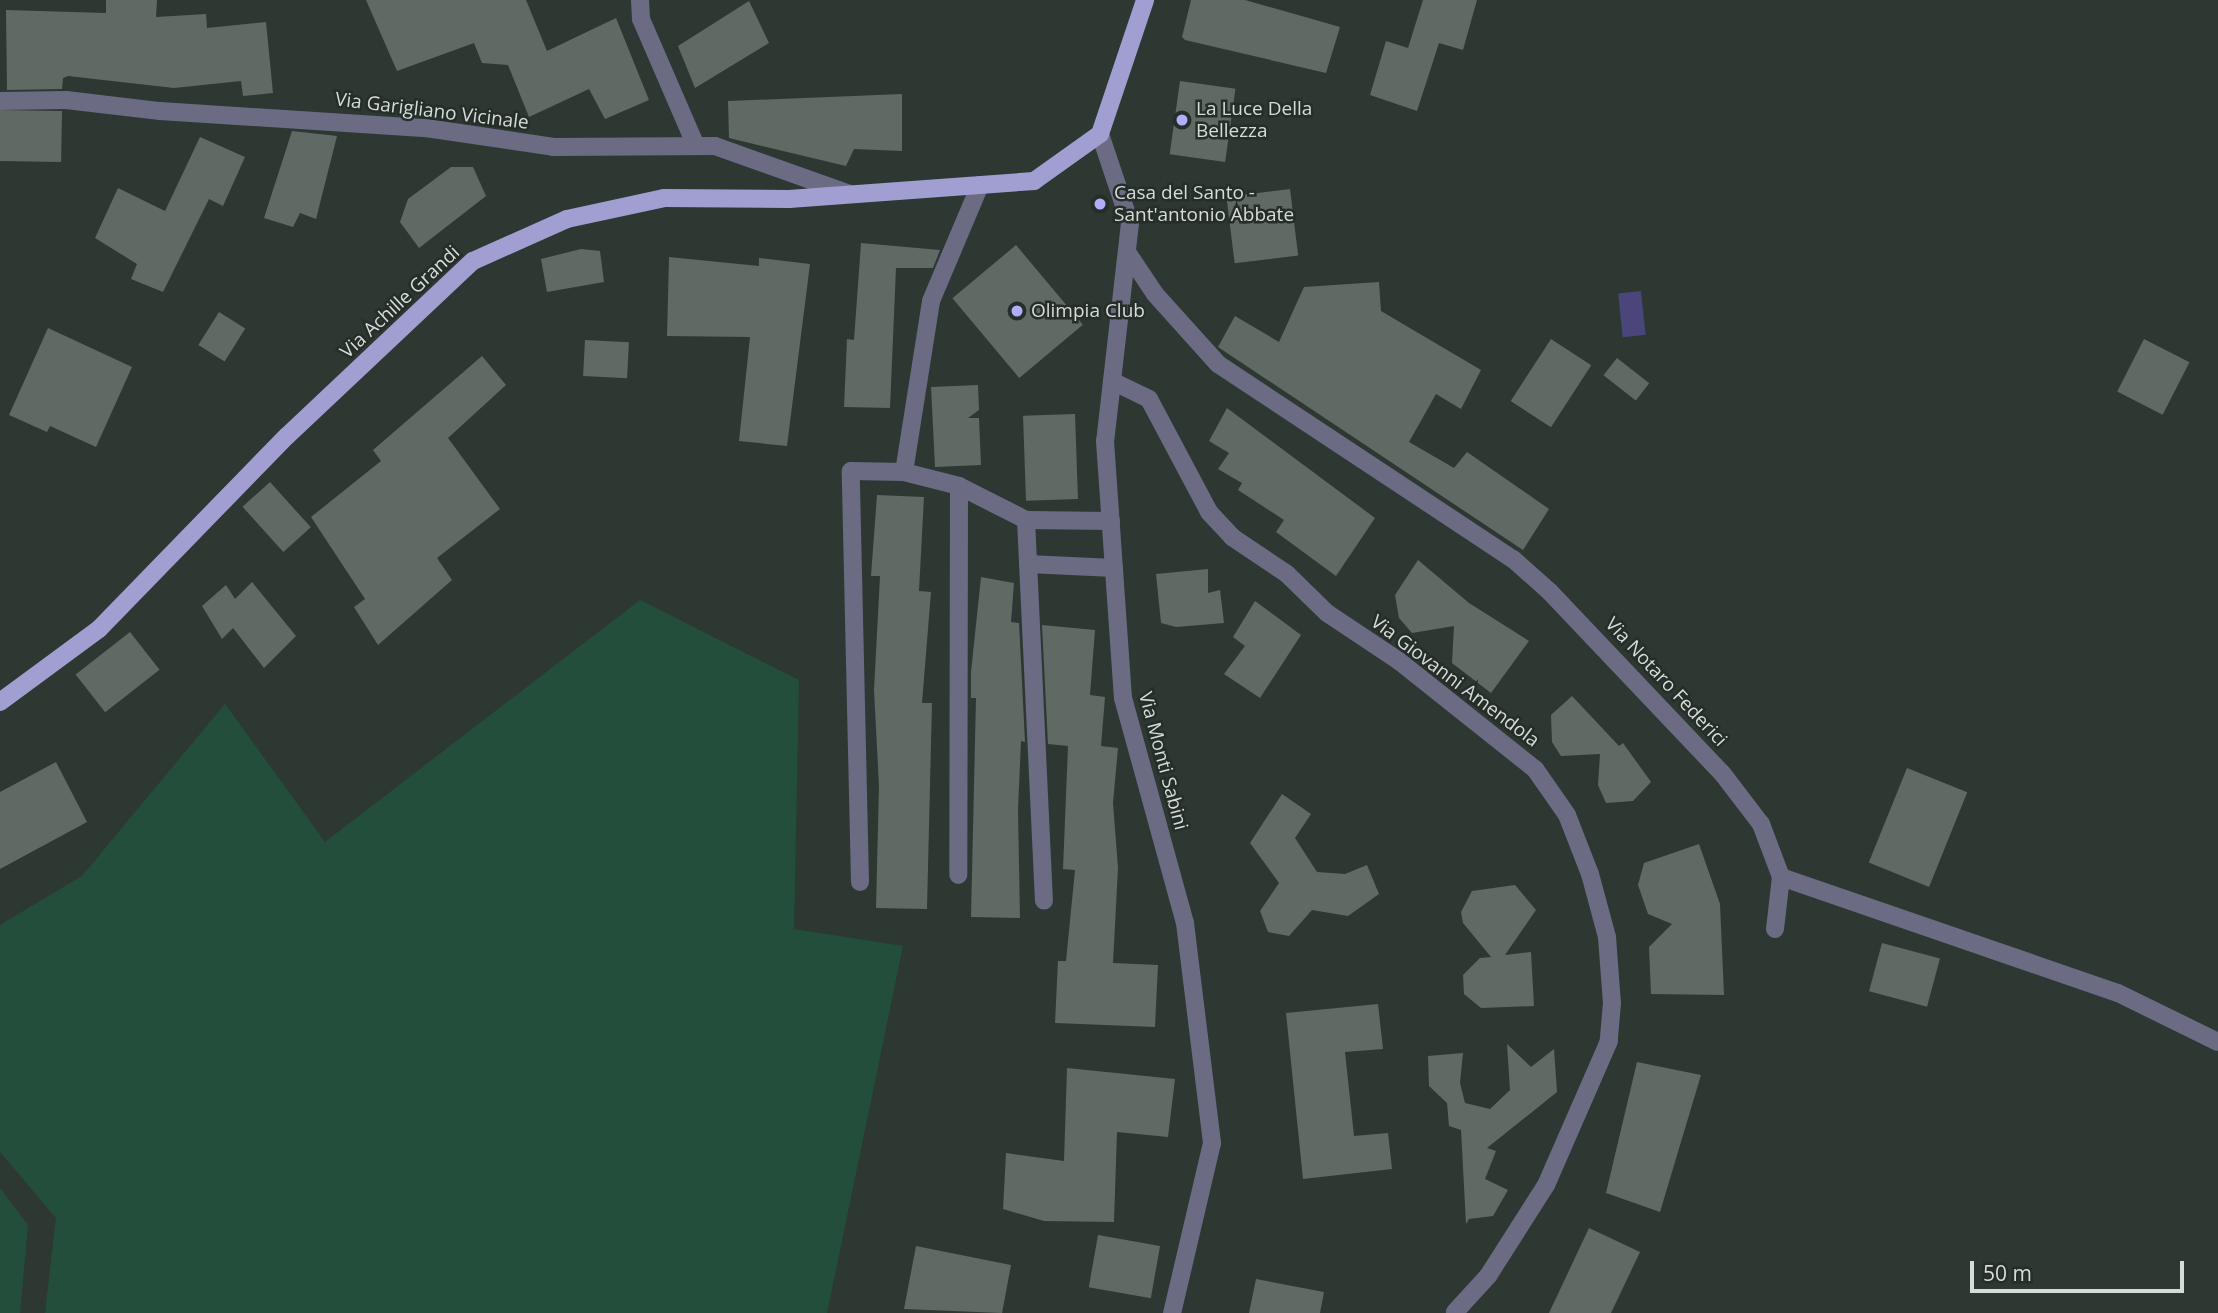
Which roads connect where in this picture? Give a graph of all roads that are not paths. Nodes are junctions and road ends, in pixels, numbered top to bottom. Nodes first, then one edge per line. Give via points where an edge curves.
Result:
1 (640, 0) edge
2 (1145, 0) edge
3 (0, 100) edge
4 (1100, 134) junction
5 (696, 146) junction
6 (980, 184) junction
7 (850, 194) junction
8 (1126, 253) junction
9 (1112, 381) junction
10 (904, 472) junction
11 (959, 486) junction
12 (1026, 520) junction
13 (1111, 521) junction
14 (1028, 564) junction
15 (1114, 568) junction
16 (0, 702) edge
17 (958, 875) dead end
18 (1781, 877) junction
19 (860, 882) dead end
20 (1044, 901) dead end
21 (1775, 929) dead end
22 (2218, 1042) edge
23 (1455, 1312) edge
24 (1172, 1313) edge

1 - 5 street via 641,19
2 - 4 main road
3 - 5 street, Via Garigliano Vicinale via 66,100 160,111 412,127 554,147
4 - 6 main road, Via Achille Grandi via 1034,181
4 - 8 street, Via Monti Sabini via 1130,223
5 - 7 street, Via Garigliano Vicinale via 715,146 782,166
6 - 7 main road, Via Achille Grandi
6 - 10 street via 931,301
7 - 16 main road, Via Achille Grandi via 664,198 567,219 473,261 287,436 99,629
8 - 9 street, Via Monti Sabini
8 - 18 street, Via Notaro Federici via 1155,294 1218,364 1513,559 1550,592 1722,773 1761,824
9 - 13 street, Via Monti Sabini via 1105,441
9 - 23 street, Via Giovanni Amendola via 1149,399 1209,512 1232,537 1287,574 1327,613 1399,661 1535,769 1567,815 1590,874 1607,937 1612,1003 1609,1041 1546,1185 1488,1276
10 - 11 street
10 - 19 street via 851,471
11 - 12 street
11 - 17 street
12 - 13 street
12 - 14 street
13 - 15 street, Via Monti Sabini
14 - 15 street
14 - 20 street
15 - 24 street, Via Monti Sabini via 1123,698 1185,923 1212,1143
18 - 21 street
18 - 22 street via 2118,993

